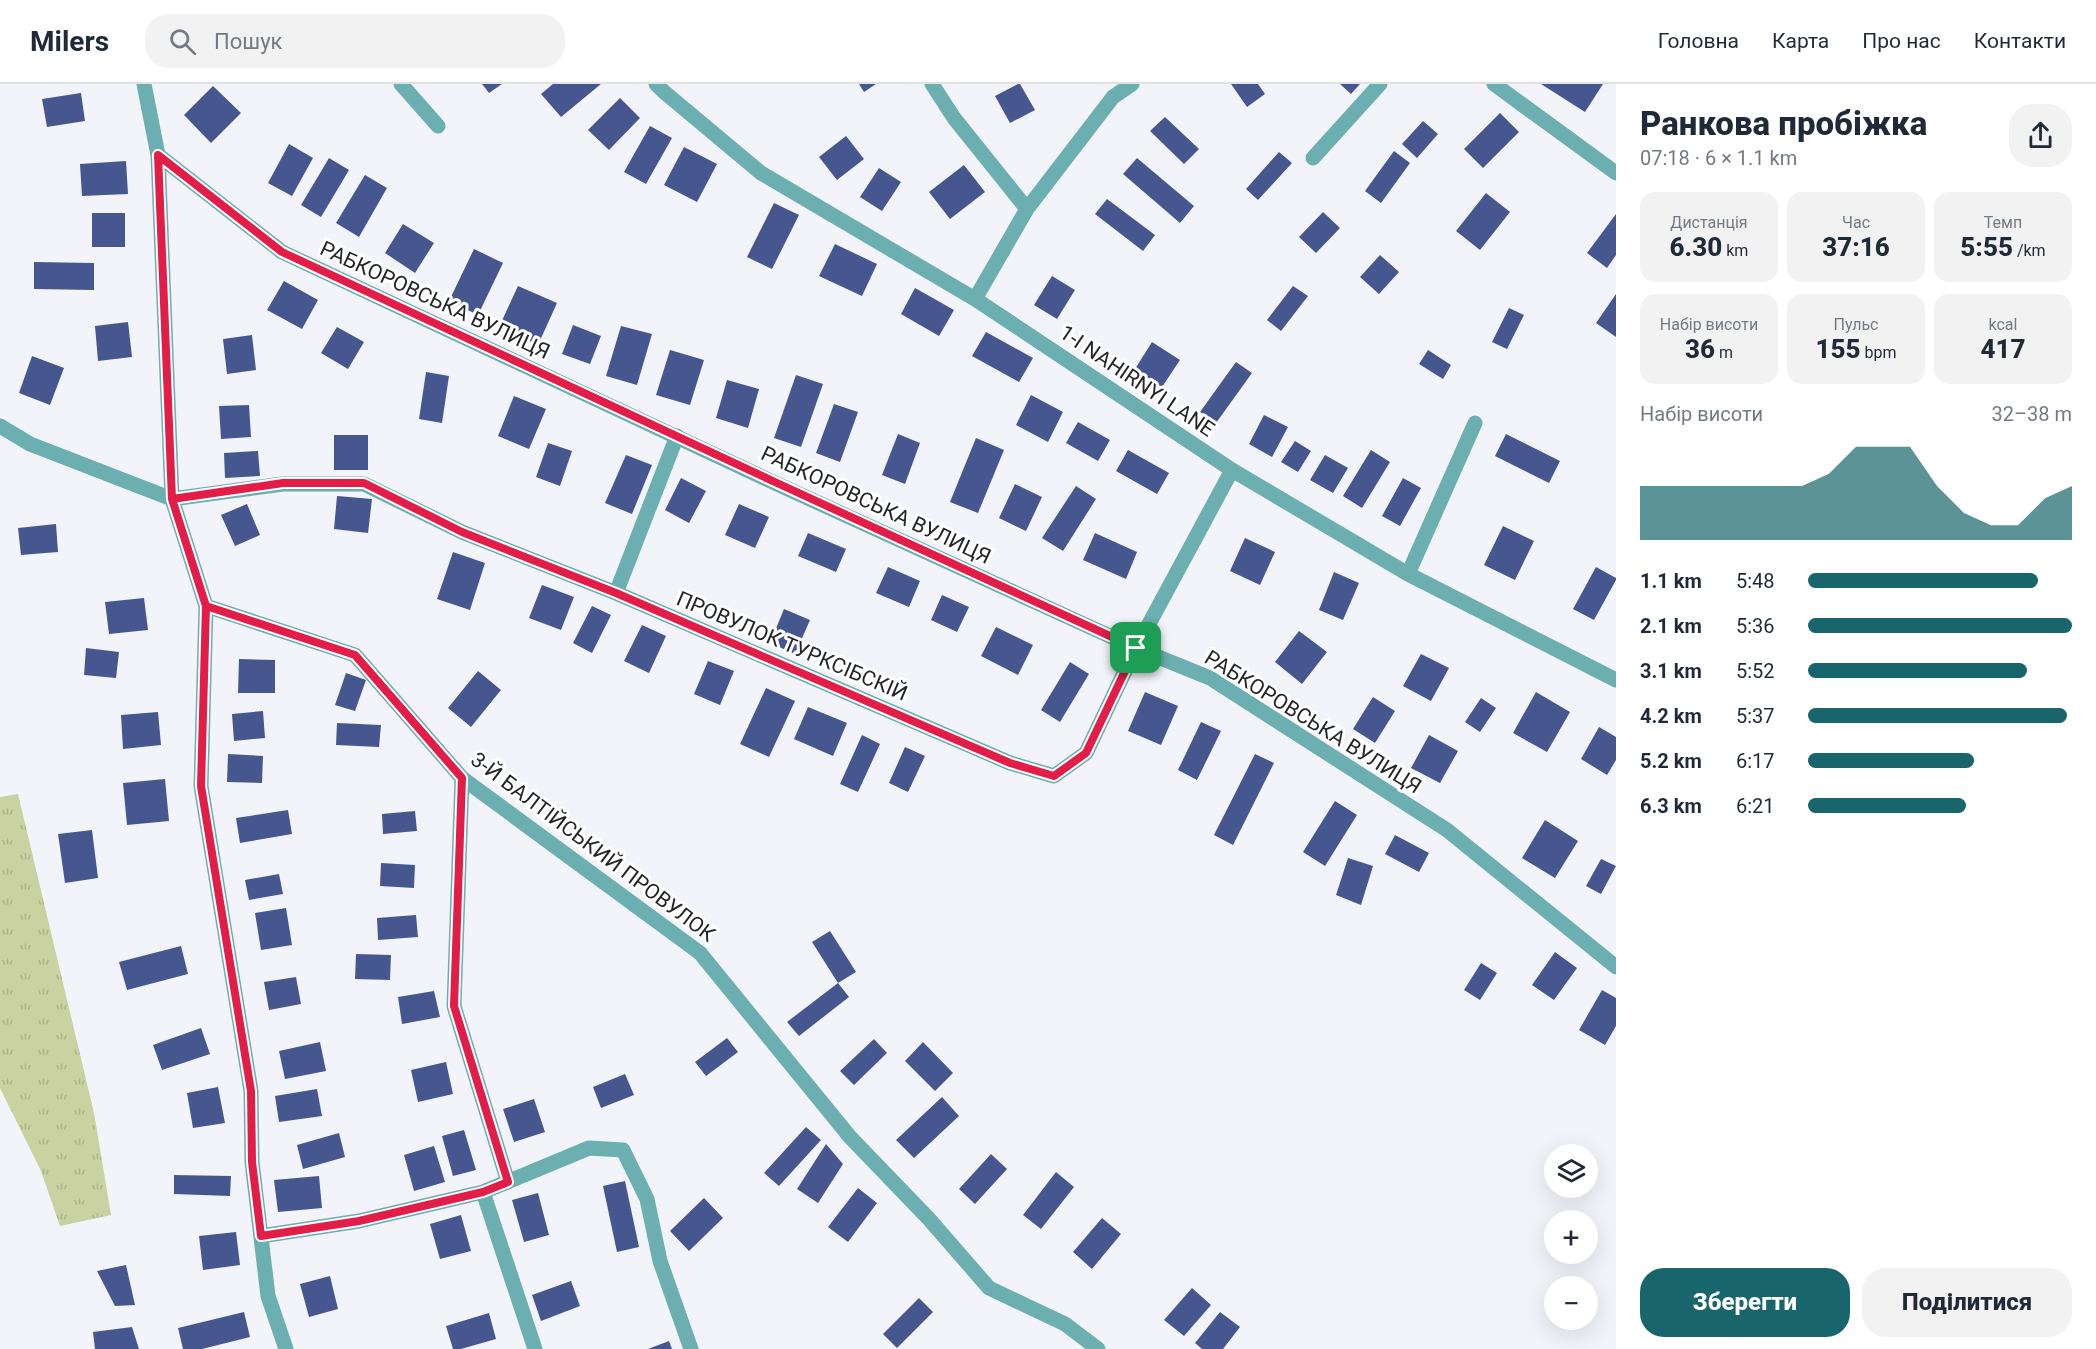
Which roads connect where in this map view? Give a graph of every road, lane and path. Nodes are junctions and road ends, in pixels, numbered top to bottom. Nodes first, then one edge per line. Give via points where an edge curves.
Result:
1 (144, 84) edge
2 (401, 84) edge
3 (657, 84) edge
4 (932, 84) edge
5 (1132, 84) edge
6 (1380, 84) edge
7 (1494, 84) edge
8 (438, 126) dead end
9 (158, 155) junction
10 (1313, 158) dead end
11 (1616, 173) edge
12 (1028, 209) junction
13 (975, 299) junction
14 (1474, 423) dead end
15 (0, 426) edge
16 (677, 436) junction
17 (1232, 470) junction
18 (172, 499) junction
19 (1408, 574) junction
20 (616, 593) junction
21 (206, 606) junction
22 (1136, 648) junction
23 (1616, 680) edge
24 (462, 778) junction
25 (1616, 967) edge
26 (508, 1182) junction
27 (483, 1192) junction
28 (261, 1236) junction
29 (286, 1349) edge
30 (534, 1349) edge
31 (691, 1349) edge
32 (1098, 1349) edge

1 - 9 street
2 - 8 street
3 - 13 street, 1-I NAHIRNYI LANE via 761,173
4 - 12 street via 954,118
5 - 12 street via 1113,97
6 - 10 street
7 - 11 street
9 - 16 street, РАБКОРОВСЬКА ВУЛИЦЯ via 282,252
9 - 18 street
12 - 13 street
13 - 17 street, 1-I NAHIRNYI LANE
14 - 19 street
15 - 18 street via 30,444
16 - 20 street
16 - 22 street, РАБКОРОВСЬКА ВУЛИЦЯ
17 - 19 street, 1-I NAHIRNYI LANE
17 - 22 street, ПРОВУЛОК ТУРКСІБСКІЙ
18 - 20 street, ПРОВУЛОК ТУРКСІБСКІЙ via 283,483 364,483 462,532
18 - 21 street
19 - 23 street, 1-I NAHIRNYI LANE
20 - 22 street, ПРОВУЛОК ТУРКСІБСКІЙ via 1010,763 1054,776 1086,753
21 - 24 street, 3-Й БАЛТІЙСЬКИЙ ПРОВУЛОК via 355,655
21 - 28 street via 201,786 251,1091 252,1162
22 - 25 street, РАБКОРОВСЬКА ВУЛИЦЯ via 1210,678 1447,831
24 - 26 street via 454,1006
24 - 32 street, 3-Й БАЛТІЙСЬКИЙ ПРОВУЛОК via 700,952 850,1137 990,1288 1065,1324
26 - 27 street
26 - 31 street via 589,1148 623,1150 646,1199 660,1261
27 - 28 street via 359,1221
27 - 30 street
28 - 29 street via 268,1296

